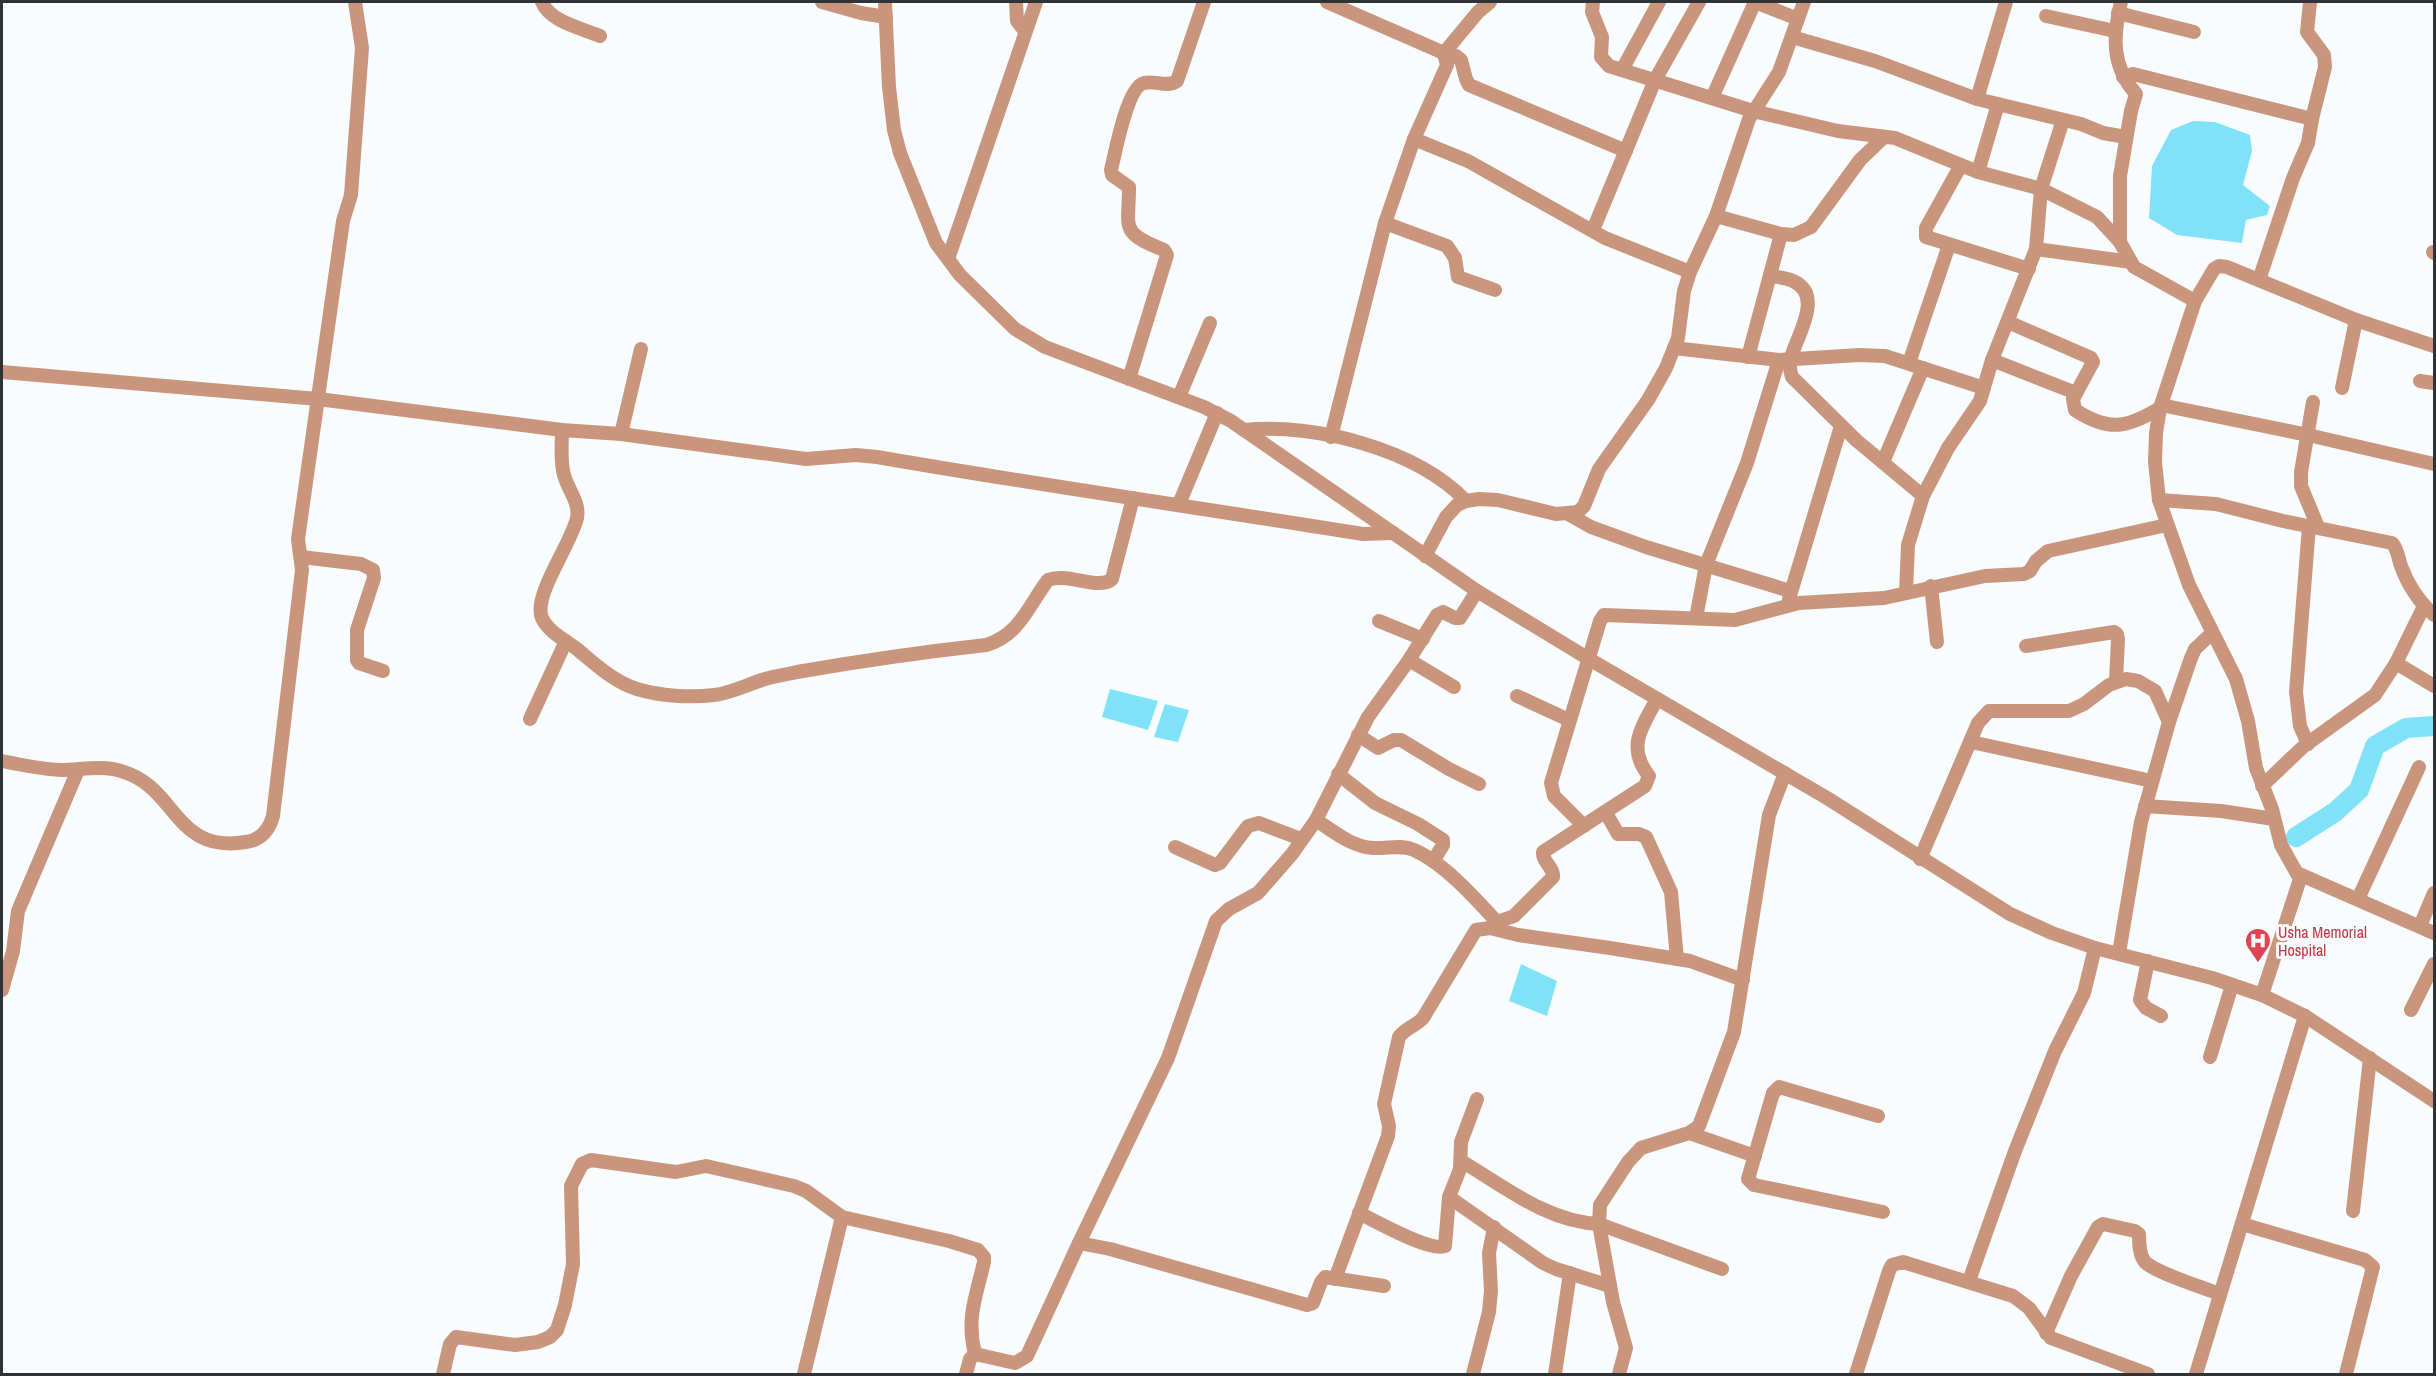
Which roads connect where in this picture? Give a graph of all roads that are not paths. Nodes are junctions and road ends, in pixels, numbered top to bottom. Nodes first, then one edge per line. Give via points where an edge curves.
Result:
1 (355, 2) edge
2 (542, 2) edge
3 (822, 2) edge
4 (885, 2) edge
5 (1016, 2) edge
6 (1036, 2) edge
7 (1204, 2) edge
8 (1327, 2) edge
9 (1490, 2) edge
10 (1593, 2) edge
11 (1659, 2) edge
12 (1699, 2) edge
13 (1755, 2) edge
14 (1804, 2) edge
15 (2006, 2) edge
16 (2310, 2) edge
17 (2120, 7) edge
18 (2046, 16) dead end
19 (886, 17) junction
20 (1798, 19) junction
21 (1025, 31) junction
22 (2115, 31) junction
23 (2194, 32) dead end
24 (600, 36) dead end
25 (1792, 37) junction
26 (1446, 56) junction
27 (1622, 70) junction
28 (2122, 76) junction
29 (1655, 80) junction
30 (1712, 98) junction
31 (1977, 99) junction
32 (1998, 104) junction
33 (1753, 111) junction
34 (2312, 119) junction
35 (2063, 120) junction
36 (1884, 137) junction
37 (2126, 137) junction
38 (1414, 139) junction
39 (1626, 151) junction
40 (1961, 165) junction
41 (1978, 172) junction
42 (2042, 189) junction
43 (1716, 216) junction
44 (1385, 223) junction
45 (1593, 230) junction
46 (1781, 234) junction
47 (2121, 242) junction
48 (1949, 245) junction
49 (2036, 249) junction
50 (948, 259) junction
51 (2131, 262) junction
52 (2029, 269) junction
53 (1690, 272) junction
54 (1770, 276) junction
55 (2259, 280) junction
56 (1495, 290) dead end
57 (2195, 301) junction
58 (2356, 320) junction
59 (2008, 322) junction
60 (1210, 323) dead end
61 (2434, 346) edge
62 (1674, 348) junction
63 (641, 349) dead end
64 (1748, 357) junction
65 (1785, 360) junction
66 (1992, 360) junction
67 (1916, 365) junction
68 (2, 372) edge
69 (1129, 379) junction
70 (2420, 381) dead end
71 (2434, 383) edge
72 (1984, 388) junction
73 (2342, 388) dead end
74 (2076, 393) junction
75 (1179, 398) junction
76 (318, 399) junction
77 (2313, 402) dead end
78 (2160, 406) junction
79 (1217, 413) junction
80 (1841, 426) junction
81 (562, 430) junction
82 (1244, 430) junction
83 (621, 434) junction
84 (2308, 435) junction
85 (1331, 437) junction
86 (1883, 462) junction
87 (2434, 464) edge
88 (1923, 496) junction
89 (1133, 498) junction
90 (2159, 500) junction
91 (1467, 501) junction
92 (1179, 504) junction
93 (1568, 514) junction
94 (2167, 525) junction
95 (2313, 527) junction
96 (1393, 533) junction
97 (1425, 556) junction
98 (301, 557) junction
99 (1706, 565) junction
100 (1931, 586) junction
101 (1477, 591) junction
102 (1790, 591) junction
103 (1906, 592) junction
104 (1789, 606) junction
105 (2429, 610) edge
106 (1696, 618) junction
107 (1379, 621) dead end
108 (2212, 633) junction
109 (1423, 639) junction
110 (566, 641) junction
111 (1937, 642) dead end
112 (2026, 646) dead end
113 (1590, 659) junction
114 (1409, 660) junction
115 (2396, 663) junction
116 (383, 671) dead end
117 (2116, 681) junction
118 (1454, 687) dead end
119 (2434, 687) edge
120 (1517, 696) dead end
121 (1657, 699) junction
122 (530, 719) dead end
123 (1569, 720) junction
124 (2169, 722) junction
125 (1358, 735) junction
126 (1971, 742) junction
127 (2302, 748) junction
128 (2, 761) edge
129 (2419, 767) dead end
130 (78, 770) junction
131 (1785, 773) junction
132 (1338, 774) junction
133 (2152, 781) junction
134 (1479, 784) dead end
135 (2262, 786) junction
136 (2145, 806) junction
137 (1606, 813) junction
138 (2274, 819) junction
139 (1316, 820) junction
140 (1584, 826) junction
141 (1301, 839) junction
142 (1175, 847) dead end
143 (1920, 859) junction
144 (1433, 861) junction
145 (2299, 874) junction
146 (2434, 893) edge
147 (2358, 899) junction
148 (1493, 925) junction
149 (2420, 926) junction
150 (2434, 933) edge
151 (2094, 948) junction
152 (2119, 953) junction
153 (1677, 959) junction
154 (2148, 961) junction
155 (2434, 964) edge
156 (1743, 980) junction
157 (2232, 985) junction
158 (2, 990) edge
159 (2262, 995) junction
160 (2411, 1010) dead end
161 (2161, 1016) dead end
162 (2305, 1016) junction
163 (2210, 1057) dead end
164 (2370, 1058) junction
165 (1477, 1099) dead end
166 (2434, 1101) edge
167 (1878, 1116) dead end
168 (1689, 1133) junction
169 (1755, 1156) junction
170 (1461, 1161) junction
171 (1449, 1197) junction
172 (2353, 1210) dead end
173 (1883, 1212) dead end
174 (1359, 1213) junction
175 (842, 1218) junction
176 (1599, 1224) junction
177 (2242, 1224) junction
178 (1494, 1227) junction
179 (1079, 1243) junction
180 (1722, 1269) dead end
181 (1570, 1274) junction
182 (1335, 1279) junction
183 (1969, 1281) junction
184 (1383, 1286) dead end
185 (1610, 1286) junction
186 (2219, 1294) junction
187 (2046, 1333) junction
188 (975, 1354) junction
189 (443, 1374) edge
190 (804, 1374) edge
191 (966, 1374) edge
192 (1473, 1374) edge
193 (1555, 1374) edge
194 (1619, 1374) edge
195 (1856, 1374) edge
196 (2148, 1374) edge
197 (2196, 1374) edge
198 (2346, 1374) edge

1 - 76 street via 362,48 351,195 343,221
2 - 24 street via 555,18
3 - 19 street
4 - 19 street
5 - 21 street via 1017,21
6 - 21 street
7 - 69 street via 1177,81 1146,82 1137,87 1125,114 1111,171 1129,187 1127,226 1167,255
8 - 26 street
9 - 26 street
10 - 27 street via 1592,12 1602,37 1601,57 1609,66
11 - 27 street
12 - 29 street
13 - 20 street
13 - 30 street
14 - 20 street
15 - 31 street
16 - 34 street via 2307,32 2325,61
17 - 22 street
17 - 23 street
18 - 22 street
19 - 50 street via 894,130 909,179
20 - 25 street
21 - 50 street
22 - 28 street
25 - 31 street via 1875,61
25 - 33 street via 1779,72
26 - 38 street
26 - 39 street via 1461,60 1470,85
27 - 29 street
28 - 34 street via 2133,74
28 - 37 street via 2136,94
29 - 30 street
29 - 39 street
30 - 33 street
31 - 32 street
32 - 35 street
32 - 41 street
33 - 36 street via 1838,131
33 - 43 street
34 - 55 street via 2308,143
35 - 37 street
35 - 42 street
36 - 40 street
36 - 46 street via 1860,160 1811,227 1794,236
37 - 47 street via 2120,176
38 - 44 street
38 - 45 street via 1468,161
39 - 45 street
40 - 41 street
40 - 48 street via 1926,228 1926,237
41 - 42 street
42 - 47 street via 2097,217
42 - 49 street
43 - 46 street
43 - 53 street
44 - 56 street via 1447,246 1455,258 1458,277
44 - 85 street
45 - 53 street
46 - 54 street
47 - 51 street
48 - 52 street
48 - 67 street
49 - 51 street
49 - 52 street
50 - 69 street via 960,276 1015,329 1045,347
51 - 57 street via 2139,271
52 - 59 street
53 - 62 street
54 - 64 street
54 - 65 street via 1794,281 1802,288 1808,304 1807,316
55 - 57 street via 2219,266
55 - 58 street
57 - 78 street
58 - 61 street
58 - 73 street
59 - 66 street
59 - 74 street via 2091,358 2093,362
60 - 75 street
62 - 64 street
62 - 93 street via 1648,400 1599,469 1584,506
63 - 83 street
64 - 65 street
65 - 67 street via 1859,355 1885,356
65 - 80 street via 1792,377
65 - 99 street
66 - 72 street
66 - 74 street
67 - 72 street
67 - 86 street
68 - 76 street
69 - 75 street
70 - 71 street
72 - 88 street
74 - 78 street via 2075,410 2109,426 2136,421
75 - 79 street
76 - 81 street
76 - 98 street via 298,539
77 - 84 street
78 - 84 street
78 - 90 street via 2155,462
79 - 82 street
79 - 92 street
80 - 86 street
80 - 102 street
81 - 83 street
81 - 110 street via 564,477 577,516 549,581 541,614 552,631
82 - 85 street via 1282,429
82 - 96 street
83 - 89 street via 806,459 877,457
84 - 87 street
84 - 95 street via 2301,486
85 - 91 street via 1364,443 1437,476
86 - 88 street
88 - 103 street via 1908,546
89 - 92 street
89 - 110 street via 1115,572 1109,582 1064,577 1048,580 1021,623 986,645 894,655 782,675 714,695 683,696 628,685
90 - 94 street
90 - 95 street via 2216,504
91 - 93 street via 1498,500
91 - 97 street via 1446,517
92 - 96 street via 1363,534
93 - 99 street via 1591,527
94 - 100 street via 2048,551 2024,574 1985,576
94 - 108 street
95 - 105 street via 2392,543 2412,588
95 - 127 street via 2296,692
96 - 97 street
97 - 101 street
98 - 116 street via 361,564 373,570 374,578 357,630 357,660
98 - 130 street via 273,816 261,837 230,844 206,841 192,833 149,786 133,776 108,768
99 - 102 street
99 - 106 street
100 - 103 street
100 - 111 street
101 - 109 street via 1460,618 1438,613
101 - 113 street
102 - 104 street
103 - 104 street via 1884,598
104 - 106 street via 1736,620
105 - 115 street
106 - 113 street via 1604,615
107 - 109 street
108 - 124 street via 2195,649
108 - 135 street via 2241,694
109 - 114 street
110 - 122 street
112 - 117 street via 2114,632 2118,634
113 - 121 street
113 - 123 street
114 - 118 street
114 - 125 street
115 - 119 street
115 - 127 street via 2375,695
117 - 124 street via 2138,681 2155,690
117 - 126 street via 2069,711 1989,711 1978,723
120 - 123 street
121 - 131 street
121 - 137 street via 1636,745 1649,781
123 - 140 street via 1552,774 1552,789 1554,796
124 - 133 street
125 - 132 street
125 - 134 street via 1378,748 1401,740
126 - 133 street
126 - 143 street
127 - 135 street
128 - 130 street
129 - 147 street
130 - 158 street via 18,911 14,951
131 - 143 street
131 - 156 street via 1769,815
132 - 139 street
132 - 144 street via 1375,803 1443,840
133 - 136 street
135 - 138 street
136 - 138 street
136 - 152 street
137 - 140 street
137 - 153 street via 1618,834 1646,837 1669,883
138 - 145 street via 2281,845
139 - 141 street
139 - 144 street via 1357,845 1413,849
140 - 148 street via 1543,852 1553,878 1514,916
141 - 142 street via 1252,823 1215,865
141 - 179 street via 1258,893 1228,909 1216,921 1168,1058
143 - 151 street via 2010,914
144 - 148 street
145 - 147 street
145 - 159 street via 2300,884
146 - 149 street
147 - 149 street
148 - 153 street via 1518,935
148 - 174 street via 1472,934 1423,1018 1399,1037 1384,1104 1388,1136
149 - 150 street
151 - 152 street
151 - 183 street via 2084,993 2015,1151
152 - 154 street
153 - 156 street
154 - 157 street
154 - 161 street via 2140,1000
155 - 160 street
156 - 168 street via 1730,1046 1699,1126
157 - 159 street
157 - 163 street
159 - 162 street
162 - 164 street
162 - 177 street
164 - 166 street
164 - 172 street
165 - 170 street via 1461,1142
167 - 169 street via 1779,1087 1773,1093
168 - 169 street
168 - 176 street via 1641,1148 1602,1199
169 - 173 street via 1748,1179 1754,1185
170 - 171 street
170 - 176 street via 1535,1206 1583,1223
171 - 174 street via 1447,1242 1442,1248 1415,1240
171 - 178 street
174 - 182 street
175 - 188 street via 949,1241 982,1253 984,1262 970,1320
175 - 189 street via 794,1186 706,1166 675,1172 591,1160 582,1164 571,1186 573,1264 557,1330 538,1342 515,1345 456,1337 450,1344
175 - 190 street
176 - 180 street
176 - 185 street
177 - 186 street
177 - 198 street via 2365,1260 2373,1267
178 - 181 street via 1543,1263
178 - 192 street via 1489,1253 1489,1312
179 - 182 street via 1110,1248 1307,1305 1313,1303 1323,1278
179 - 188 street via 1027,1356 1015,1363
181 - 185 street
181 - 193 street
182 - 184 street
183 - 187 street via 2020,1299
183 - 195 street via 1904,1262 1892,1265
185 - 194 street via 1626,1348
186 - 187 street via 2156,1269 2141,1255 2139,1234 2103,1224 2071,1276
186 - 197 street
187 - 196 street
188 - 191 street

